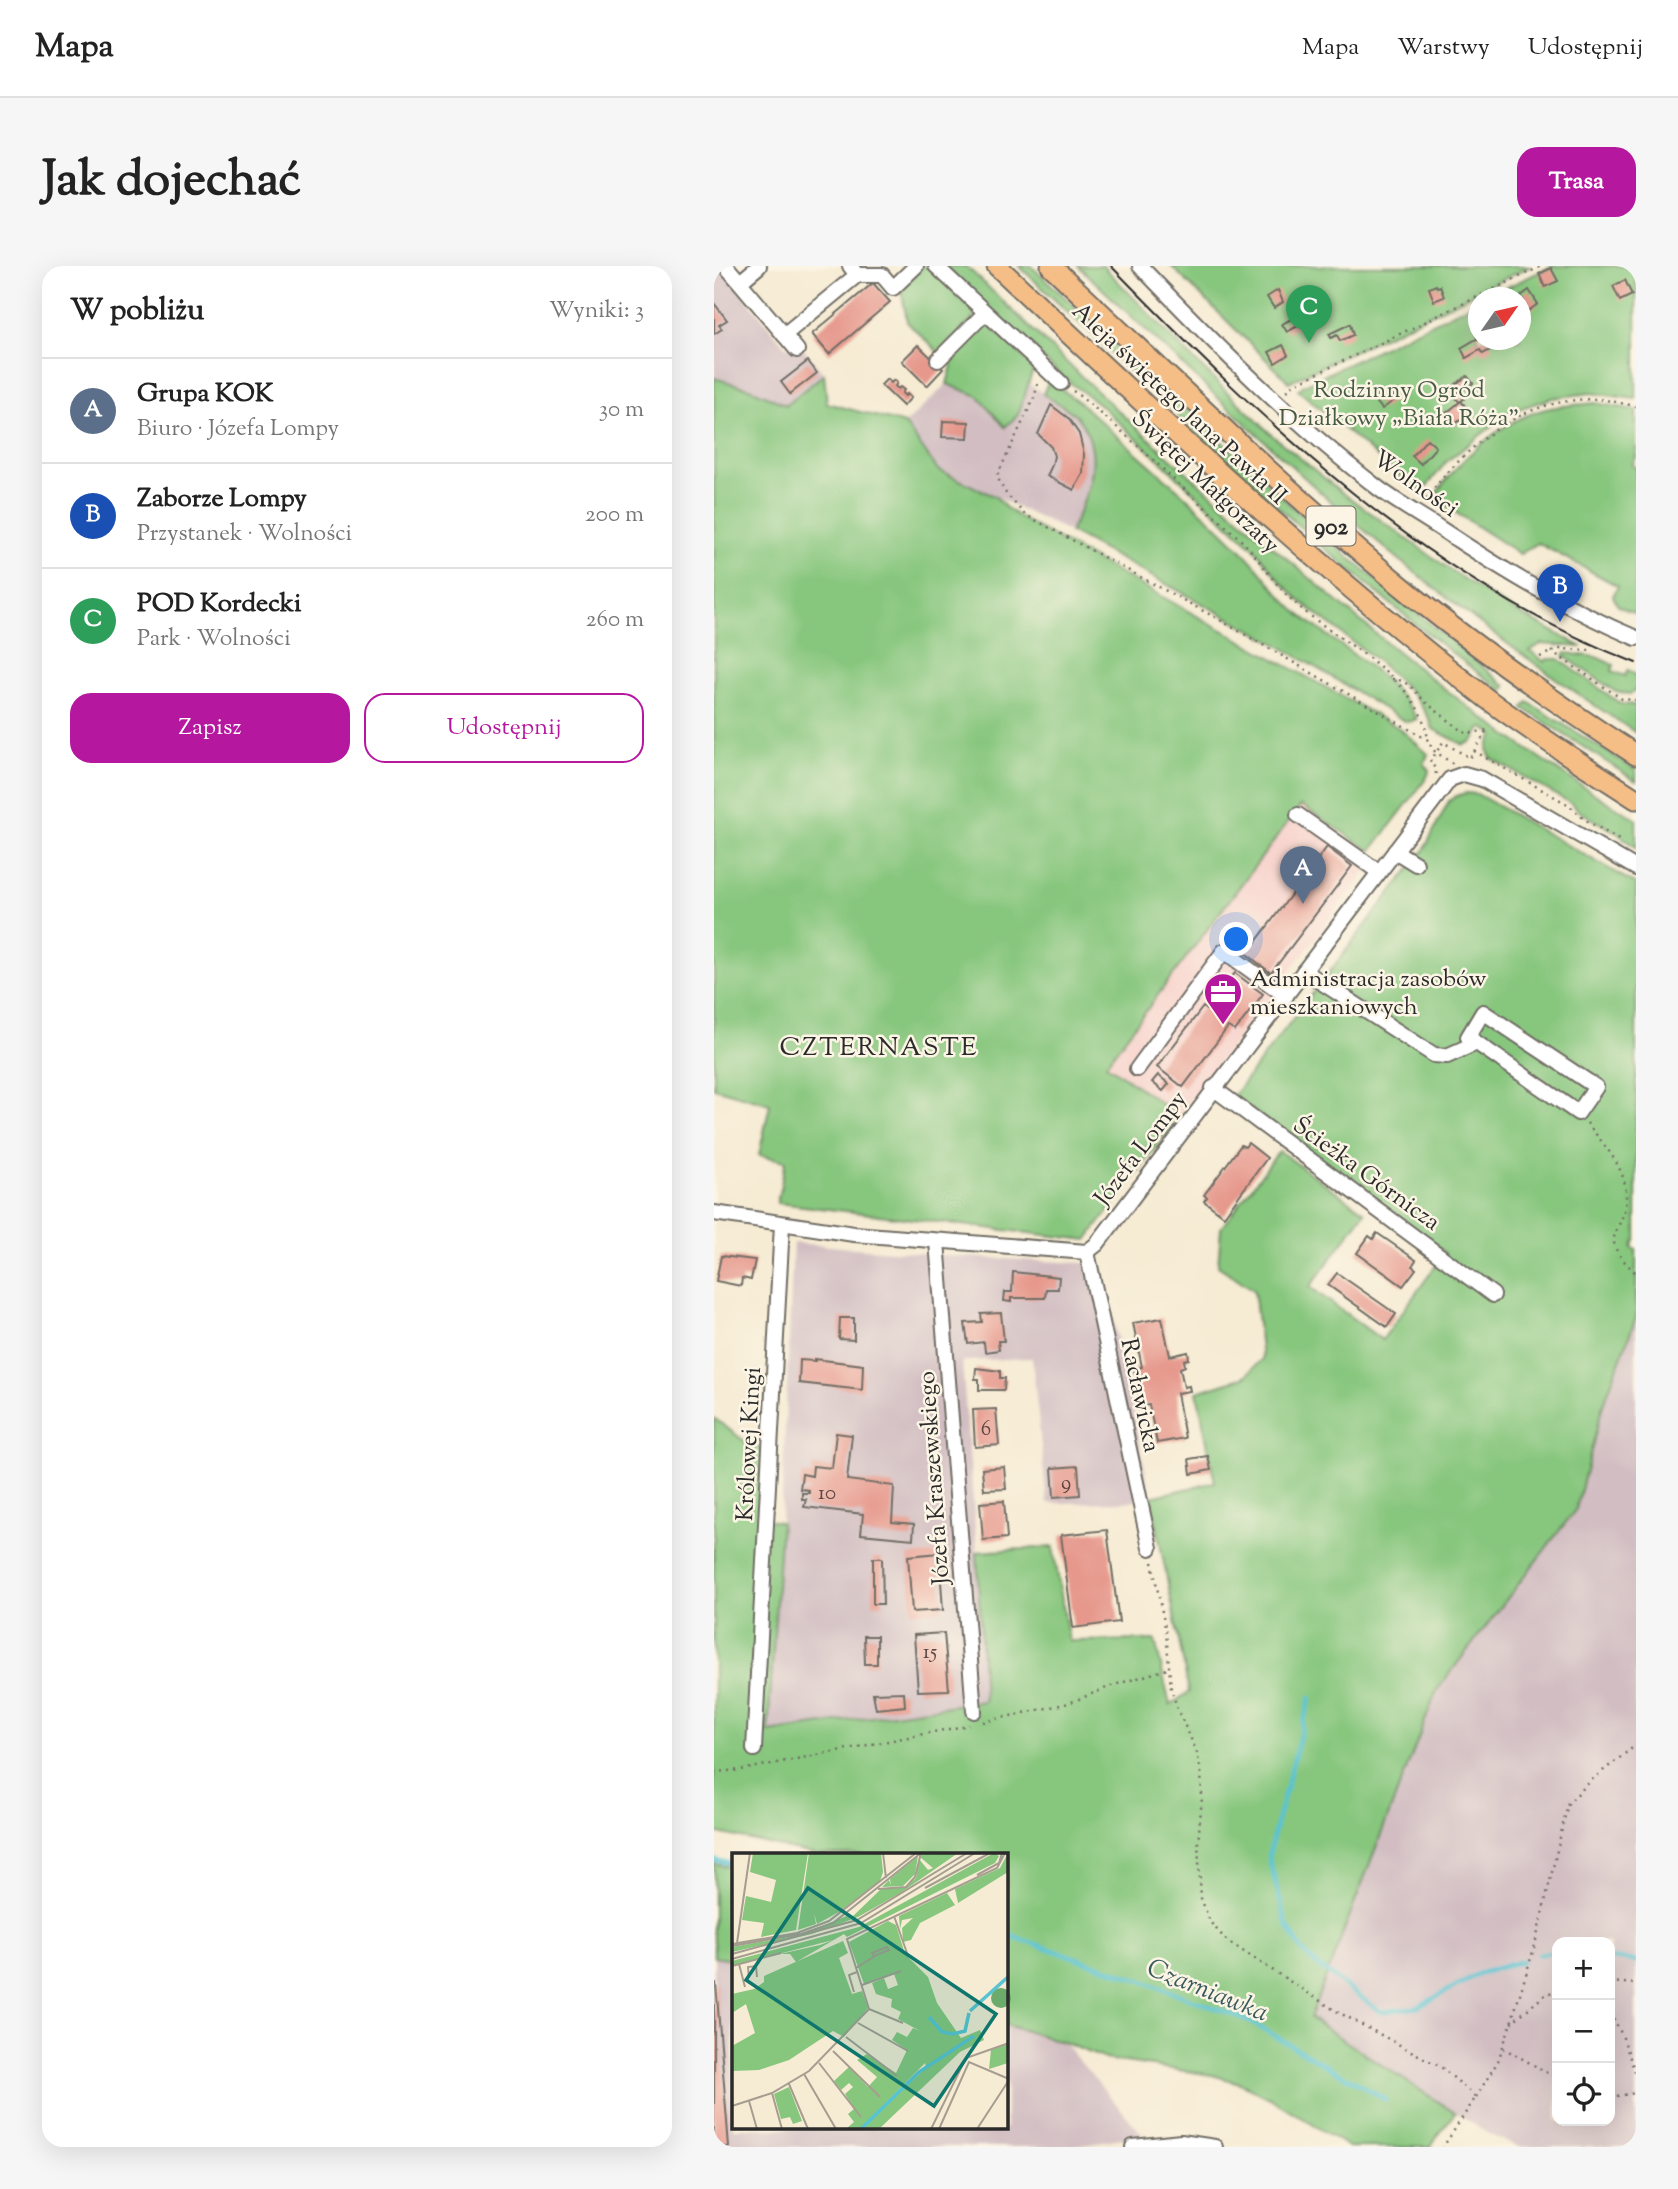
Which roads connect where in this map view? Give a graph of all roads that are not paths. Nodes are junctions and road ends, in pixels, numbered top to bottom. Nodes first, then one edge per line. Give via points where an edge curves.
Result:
1 (726, 266) edge
2 (759, 266) edge
3 (915, 266) edge
4 (936, 266) edge
5 (997, 266) edge
6 (1051, 266) edge
7 (1140, 266) edge
8 (854, 270) edge
9 (740, 282) junction
10 (985, 313) junction
11 (784, 335) junction
12 (797, 350) dead end
13 (938, 360) dead end
14 (1061, 383) road end
15 (1636, 638) edge
16 (1636, 755) edge
17 (1636, 799) edge
18 (1298, 815) dead end
19 (1395, 851) junction
20 (1416, 864) dead end
21 (1636, 867) edge
22 (1379, 872) junction
23 (1304, 971) junction
24 (1286, 996) junction
25 (1476, 1043) junction
26 (1137, 1069) dead end
27 (1213, 1088) junction
28 (714, 1213) edge
29 (782, 1224) junction
30 (937, 1241) junction
31 (1087, 1251) junction
32 (1493, 1295) dead end
33 (1150, 1548) road end
34 (974, 1711) dead end
35 (754, 1749) dead end
36 (1133, 2147) edge
37 (1215, 2147) edge

1 - 9 street
2 - 9 street
3 - 8 street via 893,288 881,275
4 - 10 street
5 - 17 main road, Aleja świętego Jana Pawła II / 902 via 1329,571 1488,699
6 - 16 main road, Aleja świętego Jana Pawła II / 902 via 1263,465 1412,595 1500,663
7 - 15 street, Wolności via 1269,393 1380,489 1504,569
8 - 11 street
9 - 11 street
10 - 13 street
10 - 14 street
11 - 12 street
18 - 22 street
19 - 20 street
19 - 21 street, Józefa Lompy via 1441,787 1459,774 1493,785
19 - 22 street, Józefa Lompy
22 - 23 street, Józefa Lompy
23 - 24 street, Józefa Lompy
23 - 25 street via 1434,1055 1447,1056
24 - 26 street via 1224,951
24 - 27 street, Józefa Lompy
25 - 25 street via 1468,1037 1483,1012 1596,1087 1578,1113
27 - 31 street, Józefa Lompy via 1097,1244
27 - 32 street, Ścieżka Górnicza
28 - 29 street
29 - 30 street
29 - 35 street, Królowej Kingi
30 - 31 street
30 - 34 street, Józefa Kraszewskiego
31 - 33 street, Racławicka
36 - 37 street via 1181,2142

